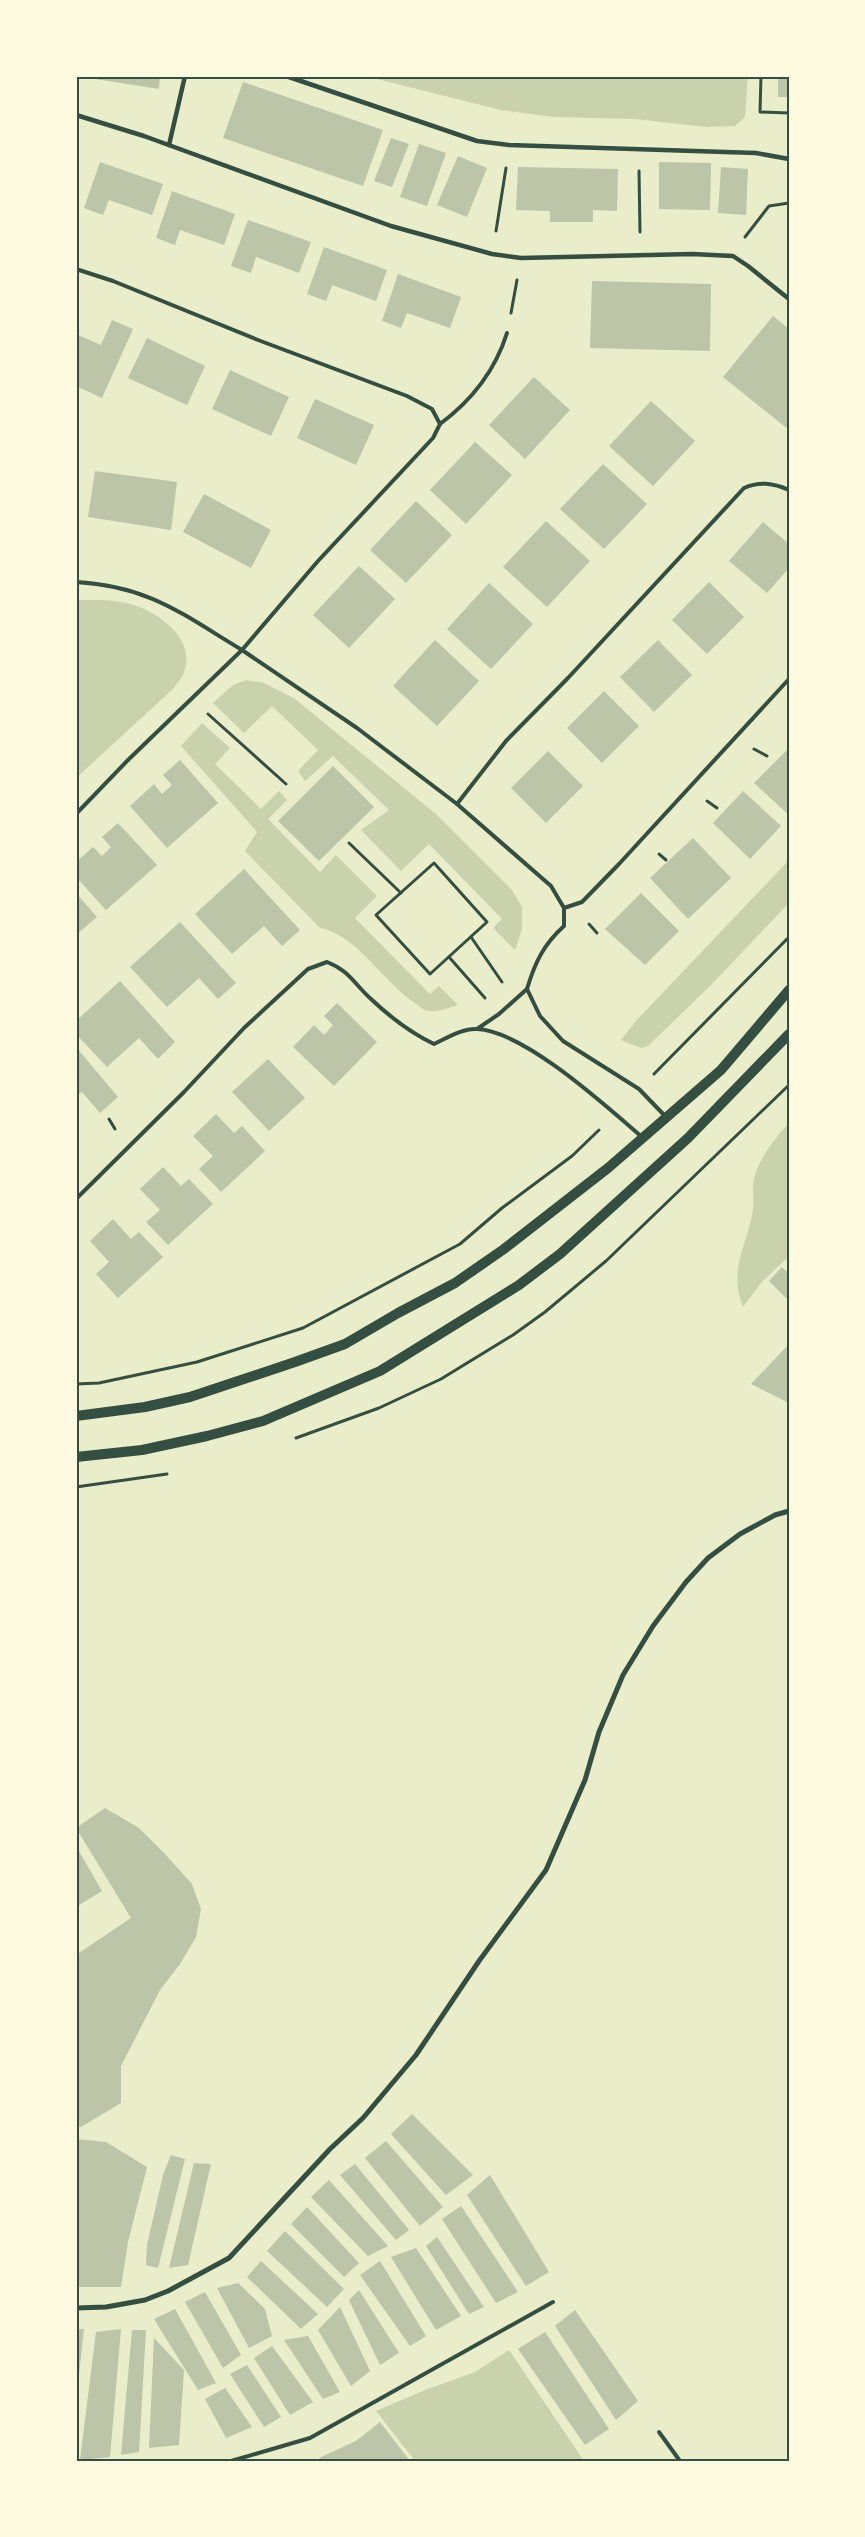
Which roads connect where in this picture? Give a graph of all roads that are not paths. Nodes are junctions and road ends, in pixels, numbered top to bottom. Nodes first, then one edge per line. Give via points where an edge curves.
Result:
1 (185, 76) edge
2 (286, 76) edge
3 (76, 115) edge
4 (169, 145) junction
5 (789, 159) edge
6 (76, 269) edge
7 (789, 299) edge
8 (508, 333) road end
9 (440, 424) junction
10 (789, 490) edge
11 (76, 582) edge
12 (242, 650) junction
13 (789, 679) edge
14 (457, 804) junction
15 (76, 814) edge
16 (564, 908) junction
17 (527, 988) junction
18 (789, 990) edge
19 (477, 1029) junction
20 (789, 1034) edge
21 (666, 1118) junction
22 (642, 1138) junction
23 (76, 1198) edge
24 (76, 1416) edge
25 (76, 1456) edge
26 (789, 1511) edge
27 (553, 2302) dead end
28 (76, 2308) edge
29 (658, 2432) dead end
30 (231, 2461) edge
31 (680, 2461) edge

1 - 4 street
2 - 5 street via 477,142 756,153
3 - 4 street
4 - 7 street via 391,226 492,254 521,258 733,256
6 - 9 lane via 407,396 432,409
8 - 9 lane via 501,353 475,392
9 - 12 lane via 432,438 318,561
10 - 14 lane via 757,482 744,488 506,741
11 - 12 lane via 106,584 147,595 182,612
12 - 14 lane via 350,723
12 - 15 lane
13 - 16 lane via 582,902
14 - 16 lane via 551,886
16 - 17 lane via 564,926 548,940 534,963
17 - 19 lane
17 - 21 lane via 540,1016 563,1041 639,1089
18 - 21 main road via 721,1070
19 - 22 lane via 509,1038 544,1057
19 - 23 lane via 454,1034 434,1044 416,1036 370,999 343,968 327,962 308,969 230,1042
20 - 25 main road via 688,1138 560,1254 519,1285 380,1371 263,1421 142,1450
21 - 22 main road
22 - 24 main road via 497,1254 455,1283 345,1344 190,1397
26 - 28 street via 740,1534 708,1558 652,1626 623,1675 599,1732 585,1780 546,1870 416,2055 363,2118 229,2258 145,2300
27 - 30 lane via 310,2438
29 - 31 lane

